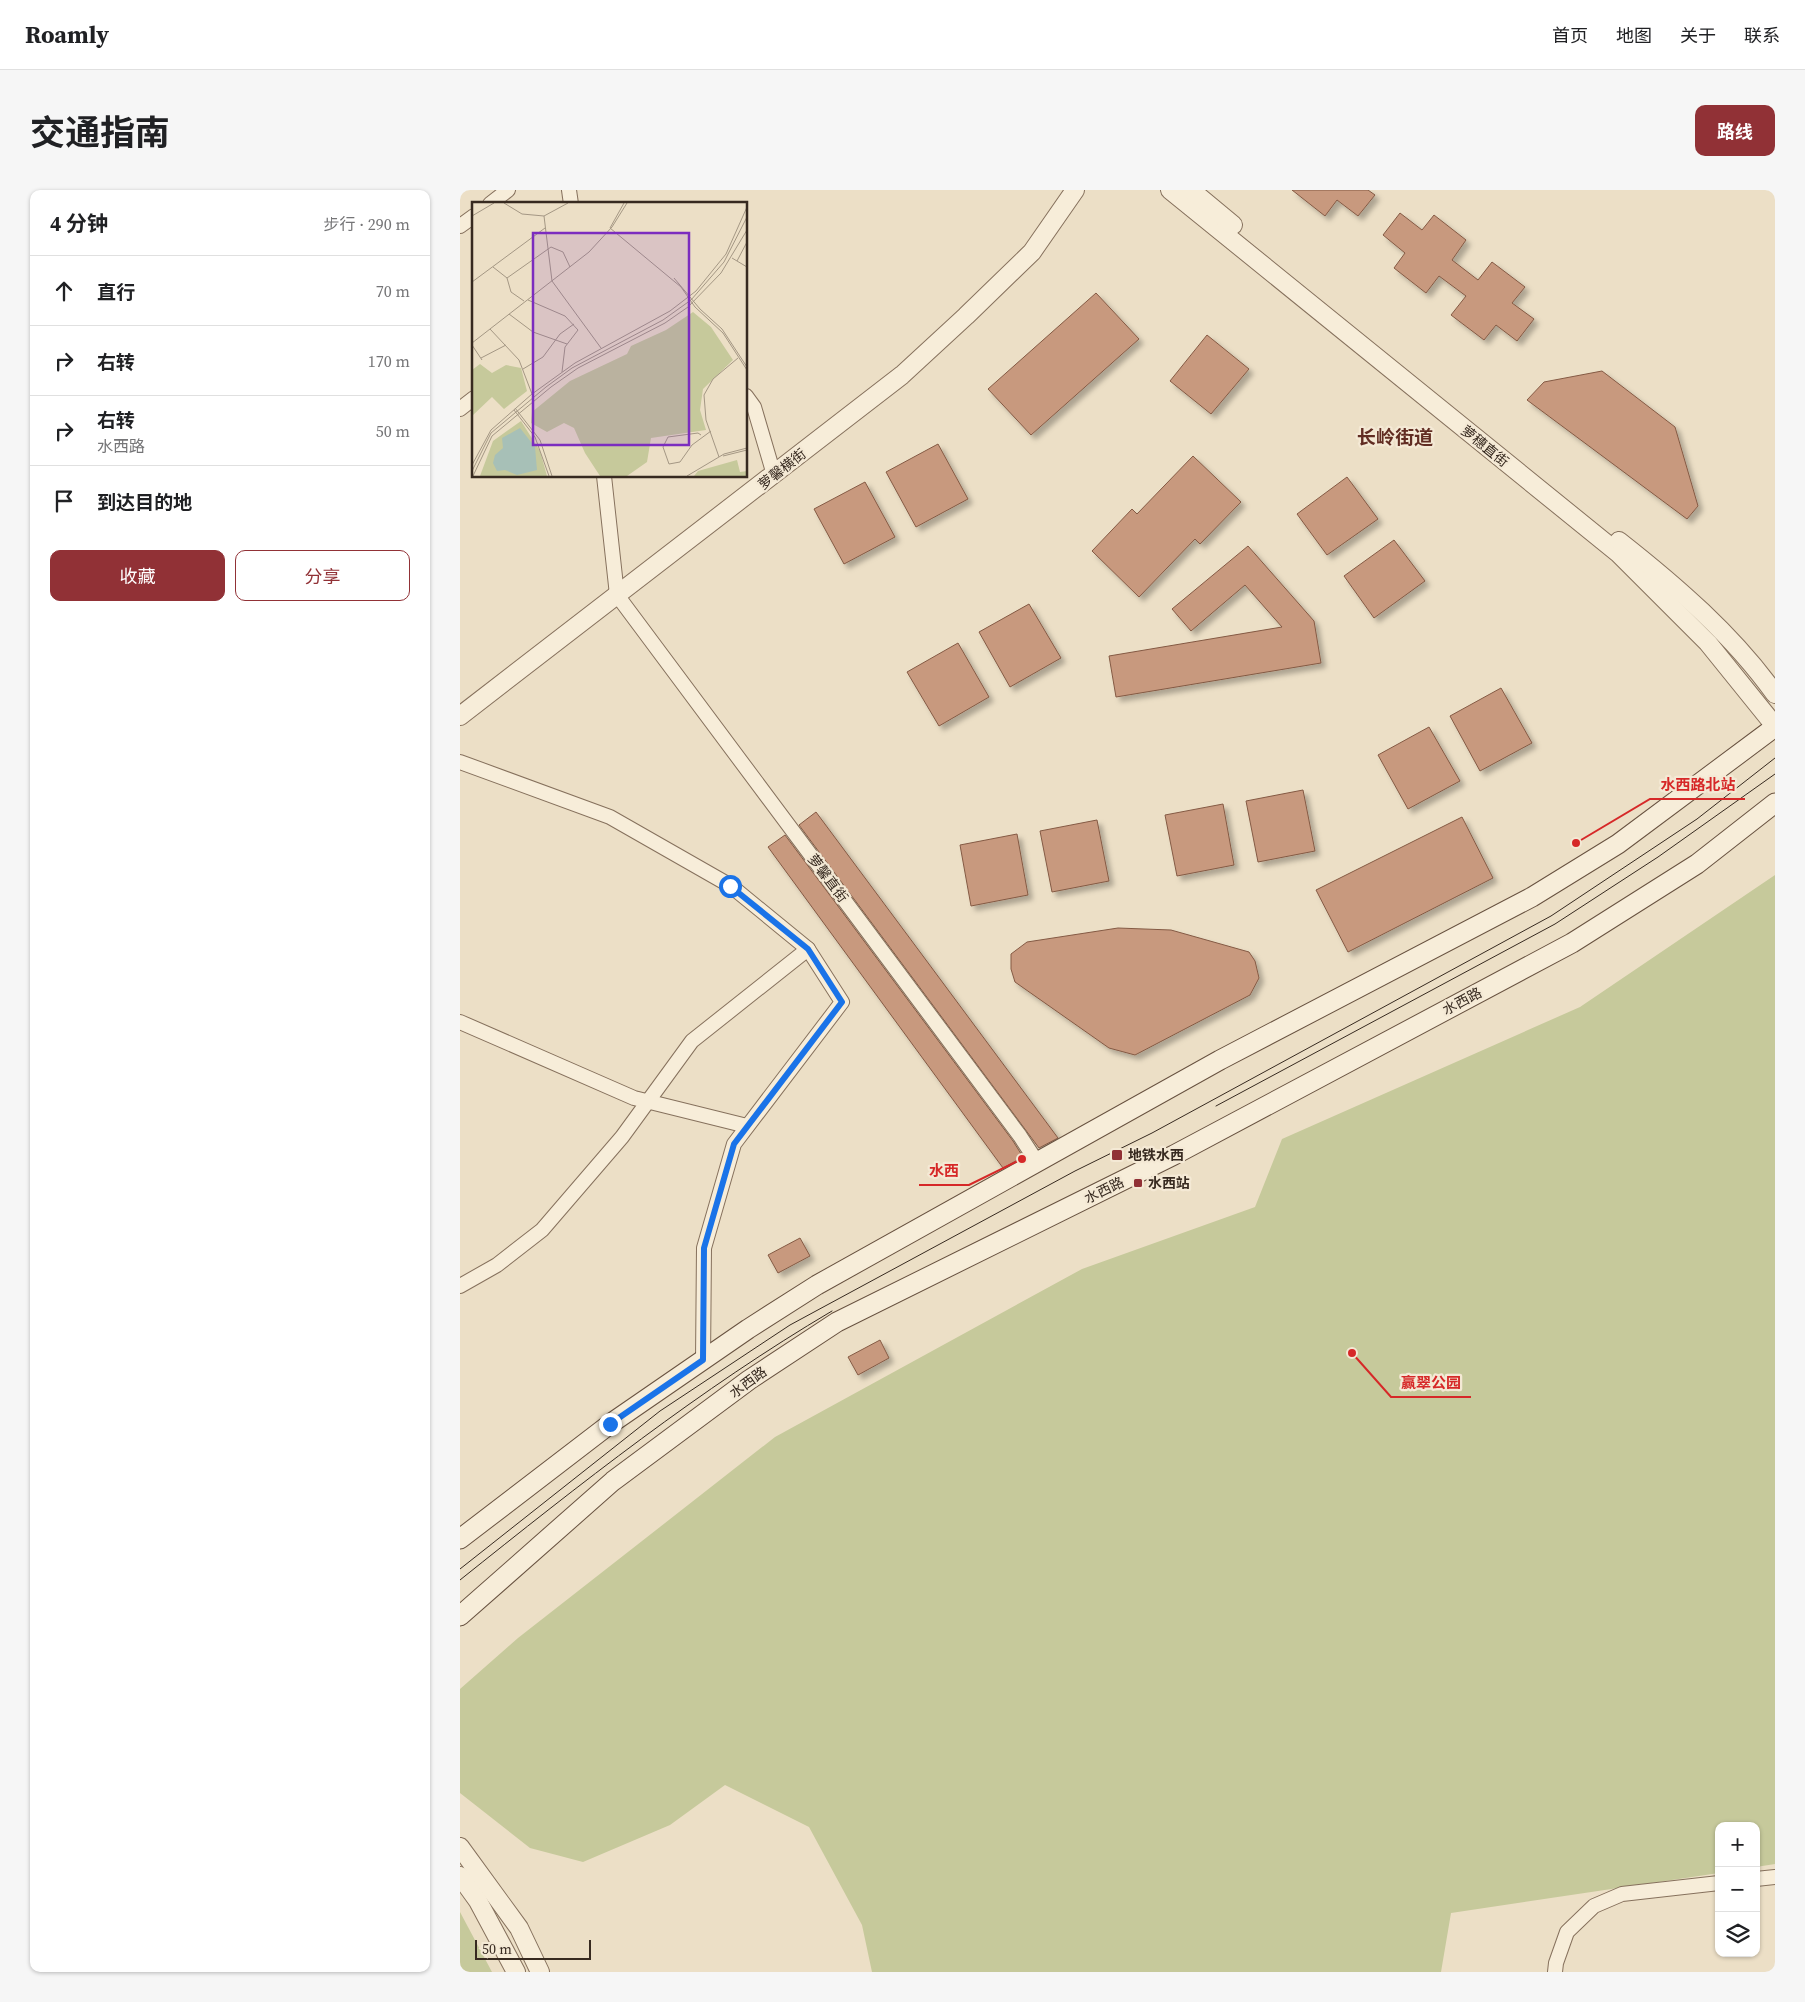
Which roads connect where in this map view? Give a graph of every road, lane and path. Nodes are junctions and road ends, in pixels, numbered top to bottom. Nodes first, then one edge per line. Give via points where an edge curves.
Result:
1 (508, 190) edge
2 (1075, 190) edge
3 (1170, 190) edge
4 (1191, 190) edge
5 (493, 202) edge
6 (472, 217) edge
7 (460, 226) edge
8 (748, 399) edge
9 (472, 400) edge
10 (460, 409) edge
11 (774, 475) junction
12 (604, 478) edge
13 (617, 595) junction
14 (1775, 694) edge
15 (460, 716) edge
16 (1775, 726) edge
17 (460, 762) edge
18 (1775, 803) edge
19 (808, 949) junction
20 (460, 1022) edge
21 (648, 1102) junction
22 (747, 1126) junction
23 (1037, 1162) junction
24 (460, 1286) edge
25 (703, 1360) junction
26 (460, 1538) edge
27 (460, 1616) edge
28 (460, 1847) edge
29 (460, 1876) edge
30 (1775, 1877) edge
31 (1760, 1879) edge
32 (1715, 1883) edge
33 (516, 1972) edge
34 (540, 1972) edge
35 (1556, 1972) edge

1 - 5 street
2 - 11 street, 萝馨横街 via 1032,252 966,316 895,381
3 - 16 street, 萝穗直街 via 1618,553 1708,643
4 - 14 street, 萝穗直街 via 1653,568 1726,637
6 - 7 street
8 - 11 street via 754,407
9 - 10 street
11 - 13 street, 萝馨横街
12 - 13 street
13 - 15 street, 萝馨横街
13 - 23 street, 萝馨直街
16 - 23 main road via 1618,844 1532,897 1237,1051
17 - 19 street via 610,816 730,886
18 - 27 main road, 水西路 via 1697,864 1572,943 1174,1155 837,1322 749,1380 612,1481
19 - 21 street via 692,1041
19 - 22 street via 842,1002
20 - 21 street
21 - 22 street
21 - 24 street via 542,1230 497,1265
22 - 25 street via 734,1144 704,1248
23 - 25 main road via 816,1285
25 - 26 main road via 610,1424
28 - 34 street via 520,1928
29 - 33 street via 478,1901
30 - 31 street
32 - 35 street via 1622,1894 1594,1906 1567,1932

